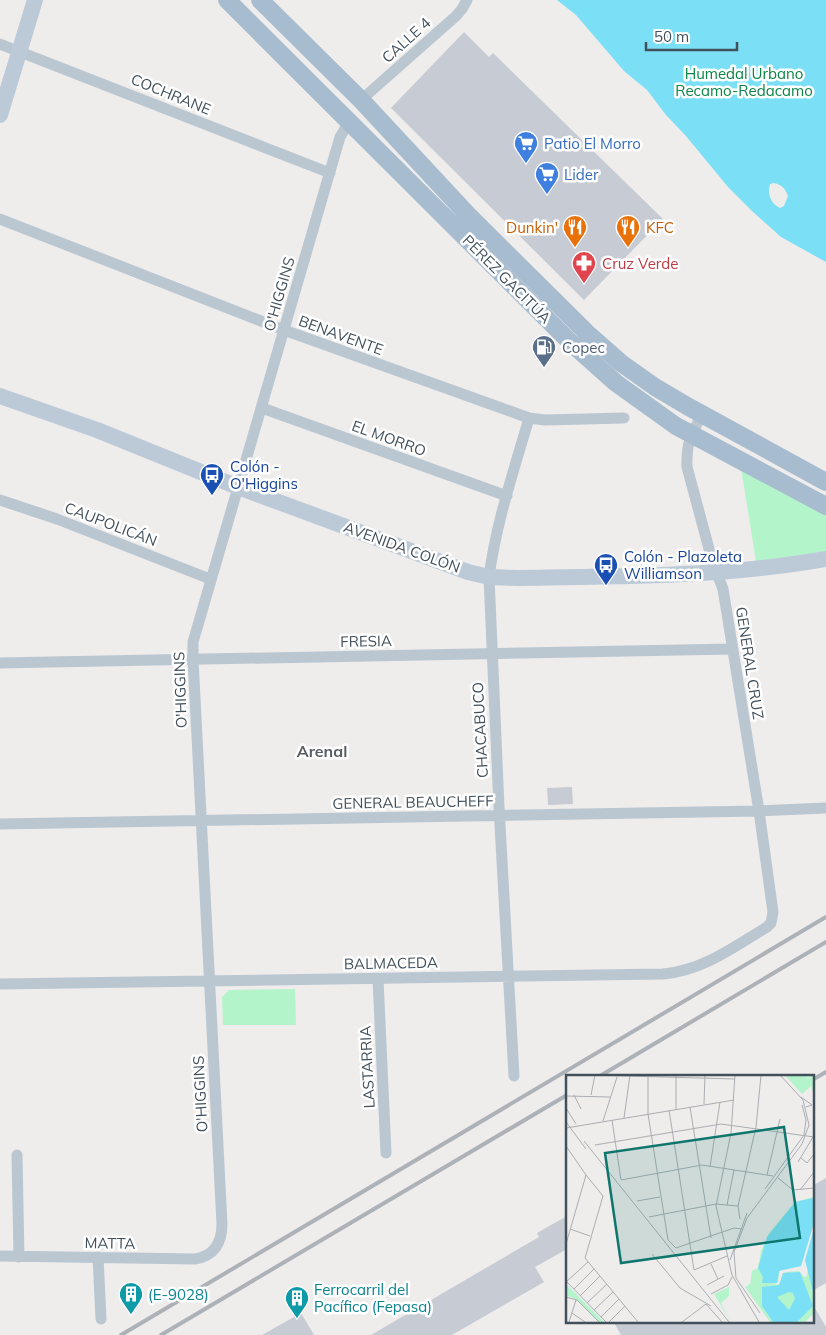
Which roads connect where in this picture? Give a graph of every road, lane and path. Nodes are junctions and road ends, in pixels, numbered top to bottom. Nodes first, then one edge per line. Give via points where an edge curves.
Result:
1 (35, 0) edge
2 (227, 0) edge
3 (260, 0) edge
4 (467, 0) edge
5 (0, 44) edge
6 (20, 50) junction
7 (361, 100) junction
8 (0, 115) edge
9 (352, 123) junction
10 (330, 173) junction
11 (0, 219) edge
12 (284, 330) junction
13 (0, 396) edge
14 (262, 408) junction
15 (702, 415) junction
16 (529, 418) junction
17 (624, 418) dead end
18 (690, 435) junction
19 (826, 482) edge
20 (238, 488) junction
21 (507, 496) junction
22 (0, 500) edge
23 (826, 506) edge
24 (826, 559) edge
25 (717, 572) junction
26 (489, 577) junction
27 (210, 579) junction
28 (733, 649) junction
29 (492, 654) junction
30 (193, 659) junction
31 (0, 663) edge
32 (826, 808) edge
33 (759, 811) junction
34 (500, 815) junction
35 (200, 820) junction
36 (0, 824) edge
37 (771, 924) joint
38 (508, 977) junction
39 (378, 979) junction
40 (209, 981) junction
41 (0, 984) edge
42 (514, 1076) dead end
43 (386, 1153) dead end
44 (17, 1156) dead end
45 (216, 1249) joint
46 (0, 1256) edge
47 (19, 1256) junction
48 (98, 1258) junction
49 (100, 1319) dead end

1 - 6 main road
2 - 9 main road, PÉREZ GACITÚA
3 - 7 main road, PÉREZ GACITÚA
4 - 7 street, CALLE 4 via 456,16
5 - 6 street, COCHRANE
6 - 8 main road
6 - 10 street, COCHRANE
7 - 15 main road, PÉREZ GACITÚA via 468,216 587,333 642,379
9 - 10 street, O'HIGGINS via 340,137
9 - 18 main road, PÉREZ GACITÚA via 592,363 638,400
10 - 12 street, O'HIGGINS
11 - 12 street, BENAVENTE
12 - 14 street, O'HIGGINS
12 - 16 street, BENAVENTE
13 - 20 main road, AVENIDA COLÓN via 97,430
14 - 20 street, O'HIGGINS
14 - 21 street, EL MORRO
15 - 18 street, GENERAL CRUZ
15 - 19 main road, PÉREZ GACITÚA
16 - 17 street, BENAVENTE
16 - 21 street, CHACABUCO
18 - 23 main road, PÉREZ GACITÚA
18 - 25 street, GENERAL CRUZ via 687,467
20 - 26 main road, AVENIDA COLÓN
20 - 27 street, O'HIGGINS
21 - 26 street, CHACABUCO
22 - 27 street, CAUPOLICÁN
24 - 25 main road, AVENIDA COLÓN
25 - 26 main road, AVENIDA COLÓN
25 - 28 street, GENERAL CRUZ
26 - 29 street, CHACABUCO
27 - 30 street, O'HIGGINS via 193,642
28 - 29 street, FRESIA
28 - 33 street, GENERAL CRUZ
29 - 30 street, FRESIA
29 - 34 street, CHACABUCO
30 - 31 street, FRESIA
30 - 35 street, O'HIGGINS
32 - 33 street, GENERAL BEAUCHEFF
33 - 34 street, GENERAL BEAUCHEFF
33 - 37 street, GENERAL CRUZ via 773,912
34 - 35 street, GENERAL BEAUCHEFF
34 - 38 street, CHACABUCO
35 - 36 street, GENERAL BEAUCHEFF
35 - 40 street, O'HIGGINS
37 - 38 street, BALMACEDA via 714,959 672,973
38 - 39 street, BALMACEDA
38 - 42 street, CHACABUCO
39 - 40 street, BALMACEDA
39 - 43 street, LASTARRIA
40 - 41 street, BALMACEDA
40 - 45 street, O'HIGGINS via 222,1224
44 - 47 street
45 - 48 street, MATTA via 195,1259
46 - 47 street, MATTA
47 - 48 street, MATTA
48 - 49 street

